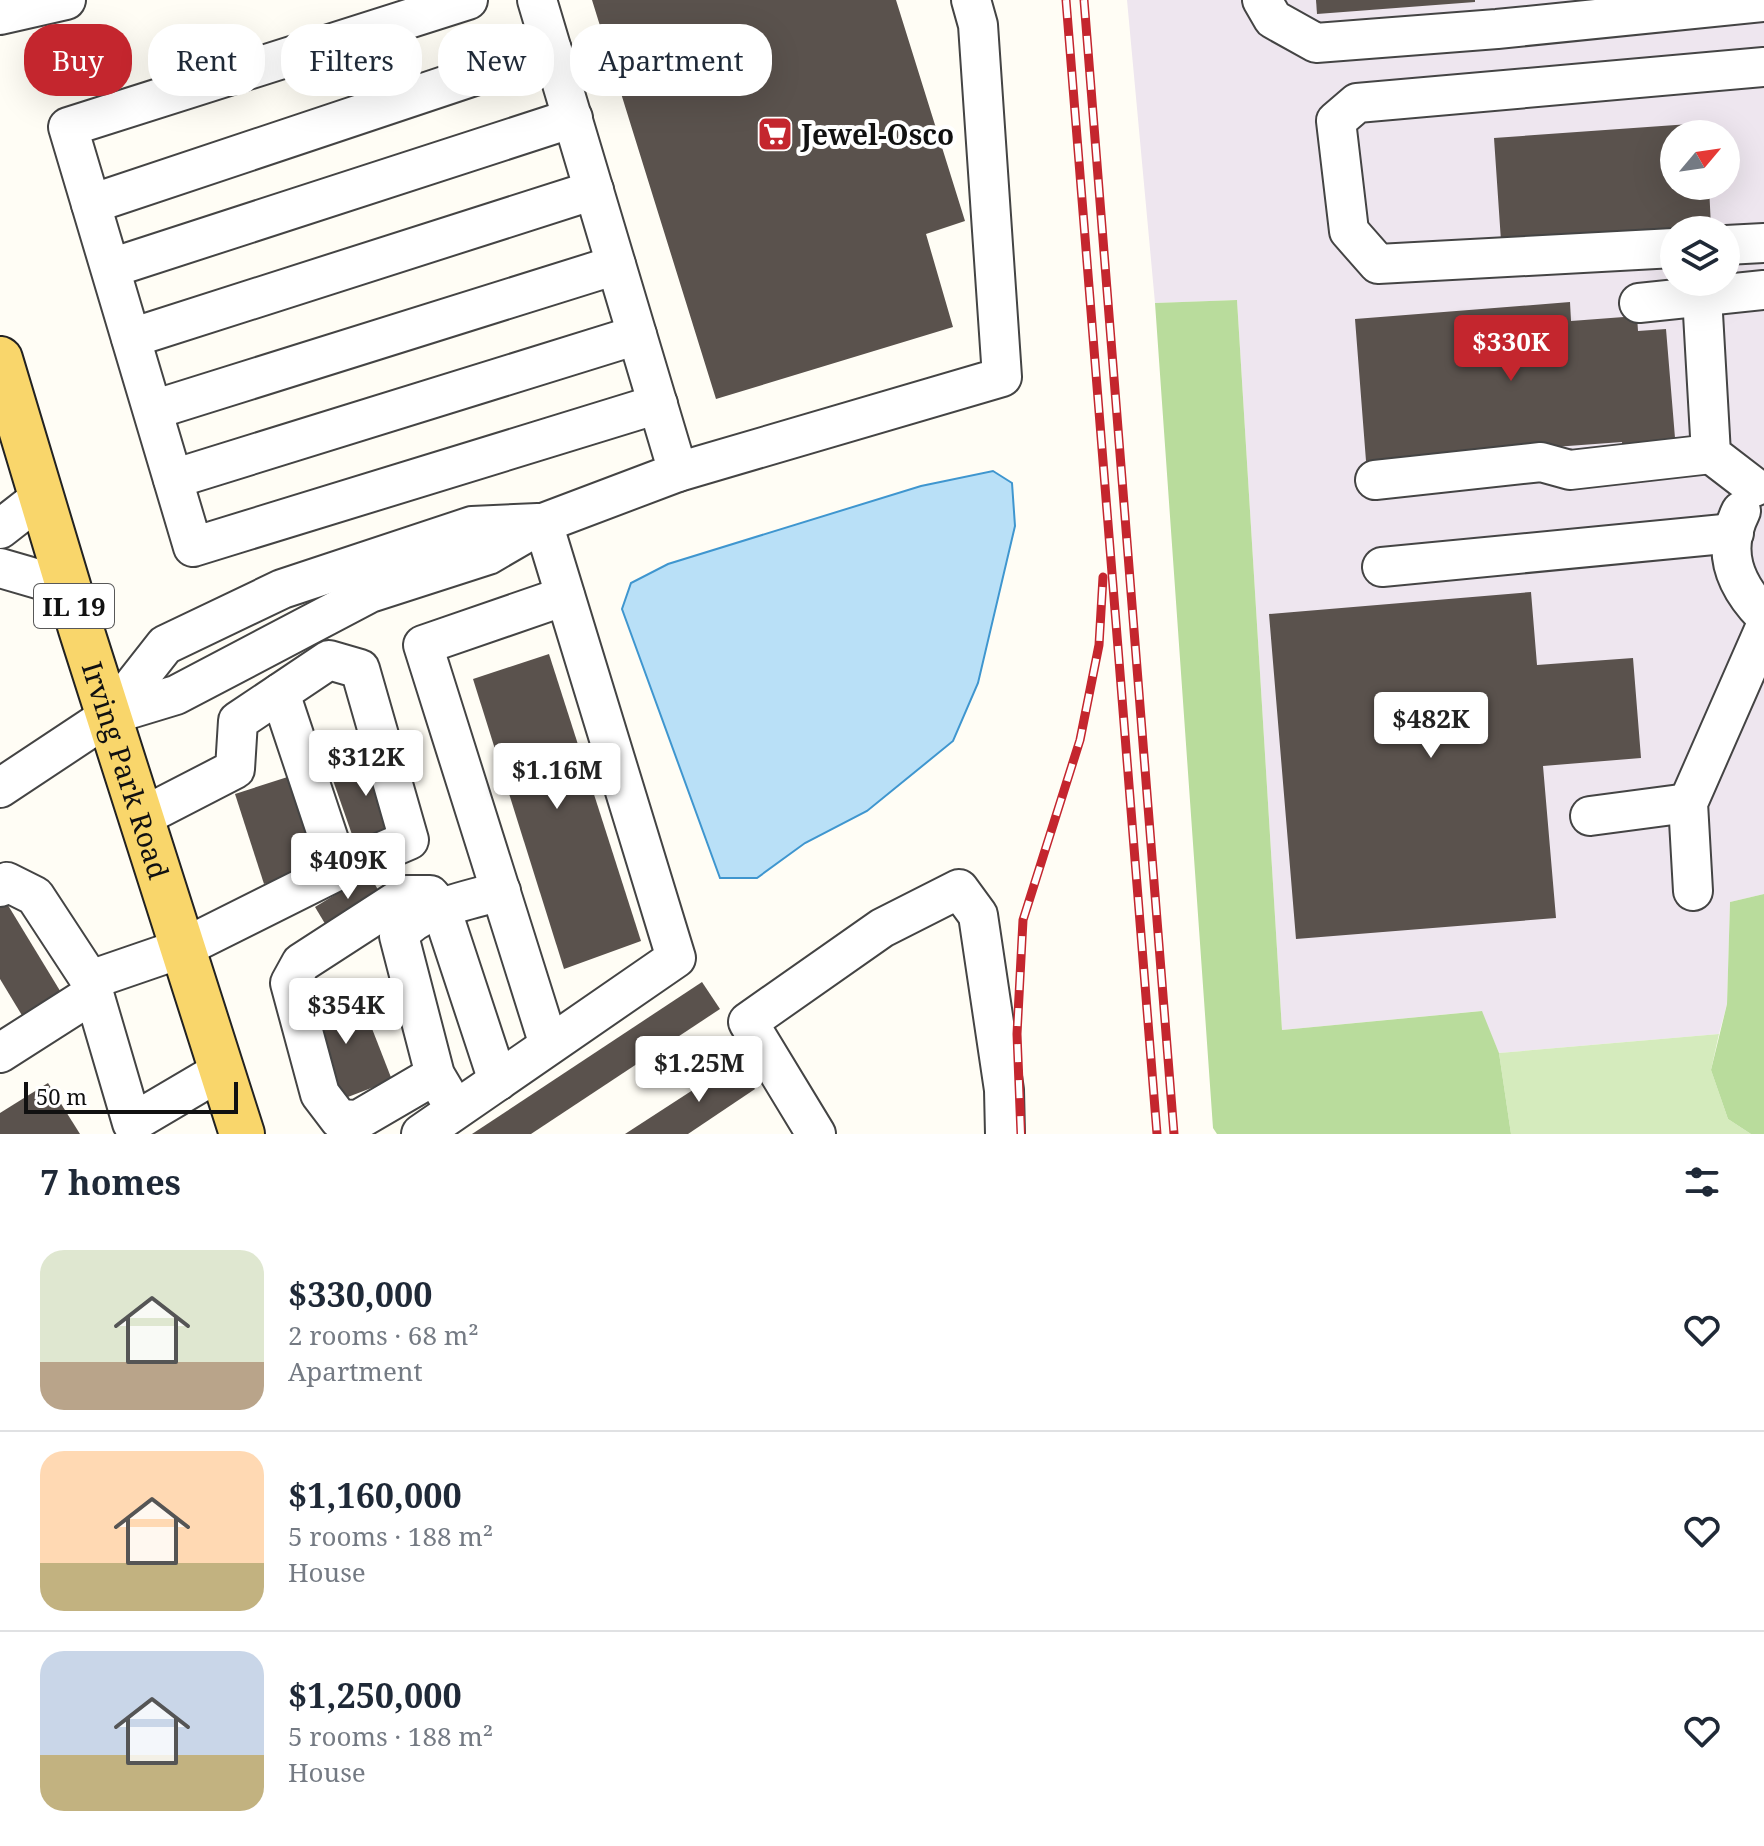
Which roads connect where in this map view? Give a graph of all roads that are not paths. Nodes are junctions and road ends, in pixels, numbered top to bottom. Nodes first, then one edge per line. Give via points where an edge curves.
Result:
1 (66, 0) edge
2 (468, 0) edge
3 (537, 0) edge
4 (971, 0) edge
5 (1262, 0) edge
6 (1764, 2) edge
7 (0, 15) edge
8 (544, 24) edge
9 (554, 56) edge
10 (1764, 67) edge
11 (438, 88) edge
12 (573, 118) junction
13 (594, 190) junction
14 (91, 204) junction
15 (1764, 243) edge
16 (1740, 244) edge
17 (1660, 249) edge
18 (616, 265) junction
19 (111, 268) junction
20 (1764, 290) edge
21 (1740, 292) edge
22 (1702, 296) joint
23 (1639, 303) dead end
24 (637, 335) junction
25 (131, 338) junction
26 (0, 359) edge
27 (658, 404) junction
28 (153, 410) junction
29 (1711, 454) junction
30 (24, 471) edge
31 (678, 472) junction
32 (173, 479) junction
33 (1375, 480) dead end
34 (1759, 481) edge
35 (543, 523) junction
36 (0, 529) edge
37 (1734, 533) junction
38 (1382, 567) dead end
39 (0, 568) edge
40 (69, 588) junction
41 (565, 596) junction
42 (1764, 615) edge
43 (1764, 630) edge
44 (280, 693) junction
45 (110, 715) junction
46 (0, 788) edge
47 (1688, 803) junction
48 (1590, 816) dead end
49 (142, 817) junction
50 (339, 870) junction
51 (0, 887) edge
52 (501, 891) junction
53 (1693, 891) dead end
54 (441, 908) junction
55 (183, 948) junction
56 (92, 987) junction
57 (3, 1045) edge
58 (549, 1045) junction
59 (222, 1070) junction
60 (435, 1075) junction
61 (498, 1081) junction
62 (456, 1110) junction
63 (128, 1128) edge
64 (242, 1134) edge
65 (421, 1134) edge
66 (816, 1134) edge
67 (1005, 1134) edge

1 - 7 street
2 - 14 street via 68,127
3 - 8 street
4 - 31 street via 978,25 1002,377
5 - 6 street via 1273,19 1316,43
9 - 12 street
10 - 17 street via 1357,103 1336,121 1349,231 1378,264
11 - 14 street
12 - 13 street
12 - 19 street
13 - 18 street
13 - 25 street
14 - 19 street
15 - 16 street
18 - 24 street
18 - 28 street
19 - 25 street
20 - 21 street
22 - 23 street
22 - 29 street
24 - 27 street
24 - 32 street
25 - 28 street
26 - 30 main road, Irving Park Road / IL 19
27 - 31 street
27 - 32 street via 193,547
28 - 32 street
29 - 33 street via 1570,470 1541,462
29 - 34 street
30 - 36 street
30 - 40 main road, Irving Park Road / IL 19
31 - 35 street
34 - 37 street
35 - 41 street
35 - 45 street via 488,555 370,593 176,695
35 - 45 street via 472,526 282,589 165,645
37 - 38 street
37 - 42 street via 1731,558 1741,589
39 - 40 street
40 - 45 main road, Irving Park Road / IL 19
41 - 52 street via 423,645
41 - 58 street via 676,958
43 - 47 street
44 - 49 street via 238,721 235,769
44 - 50 street
44 - 50 street via 329,660 360,669 409,840
45 - 46 street
45 - 49 main road, Irving Park Road / IL 19
47 - 48 street
47 - 53 street
49 - 55 main road, Irving Park Road / IL 19
50 - 55 street
51 - 56 street via 7,882 35,896
52 - 54 street
52 - 58 street
54 - 60 street via 405,926 399,936
54 - 60 street via 430,895 406,895 301,963 290,983 320,1094 339,1119 358,1120
54 - 61 street
55 - 56 street
55 - 59 main road, Irving Park Road / IL 19
56 - 57 street
56 - 63 street
58 - 61 street
59 - 63 street
59 - 64 main road, Irving Park Road / IL 19
60 - 62 street
61 - 62 street
62 - 65 street
66 - 67 street via 748,1022 882,928 959,889 978,915 1004,1090

